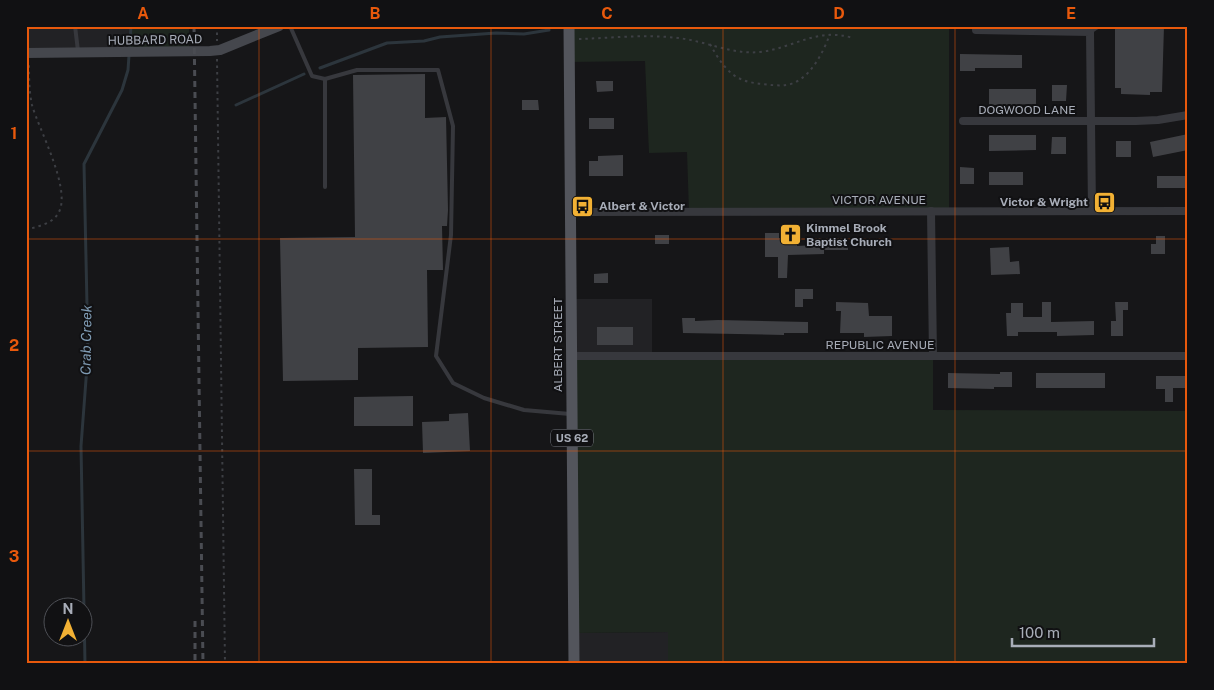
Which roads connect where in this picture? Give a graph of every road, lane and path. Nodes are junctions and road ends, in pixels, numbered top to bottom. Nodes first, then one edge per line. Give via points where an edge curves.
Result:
1 (75, 26) edge
2 (217, 26) edge
3 (279, 26) edge
4 (290, 26) edge
5 (569, 26) edge
6 (1099, 26) edge
7 (990, 28) edge
8 (1004, 28) edge
9 (976, 30) dead end
10 (1090, 32) junction
11 (830, 34) junction
12 (853, 38) dead end
13 (569, 40) junction
14 (710, 44) junction
15 (217, 50) junction
16 (27, 53) edge
17 (78, 53) junction
18 (325, 79) junction
19 (1188, 115) edge
20 (964, 121) dead end
21 (1091, 121) junction
22 (325, 187) dead end
23 (1092, 211) junction
24 (1188, 211) edge
25 (571, 212) junction
26 (931, 212) junction
27 (26, 230) edge
28 (572, 356) junction
29 (933, 356) junction
30 (1188, 356) edge
31 (572, 414) junction
32 (225, 664) edge
33 (574, 664) edge

1 - 17 lane
2 - 15 path
3 - 15 street, HUBBARD ROAD
4 - 18 lane via 312,76
5 - 13 main road, ALBERT STREET / US 62
6 - 10 lane
7 - 8 street
7 - 9 street
8 - 10 street
10 - 21 street
11 - 12 path
11 - 14 path via 760,52
11 - 14 path via 825,49 813,66 800,80 788,85 741,80 728,71
13 - 14 path via 678,38
13 - 25 main road, ALBERT STREET / US 62
15 - 17 street, HUBBARD ROAD
15 - 32 path
16 - 17 street, HUBBARD ROAD
16 - 27 path via 32,105 60,184 61,201 53,219
18 - 22 lane
18 - 31 lane via 356,70 438,70 454,126 451,235 436,356 453,382 484,398 524,410
19 - 21 street, DOGWOOD LANE via 1158,120
20 - 21 street, DOGWOOD LANE
21 - 23 street
23 - 24 street, VICTOR AVENUE
23 - 26 street, VICTOR AVENUE
25 - 26 street, VICTOR AVENUE
25 - 28 main road, ALBERT STREET / US 62
26 - 29 street
28 - 29 street, REPUBLIC AVENUE
28 - 31 main road, ALBERT STREET / US 62
29 - 30 street, REPUBLIC AVENUE
31 - 33 main road, ALBERT STREET / US 62

